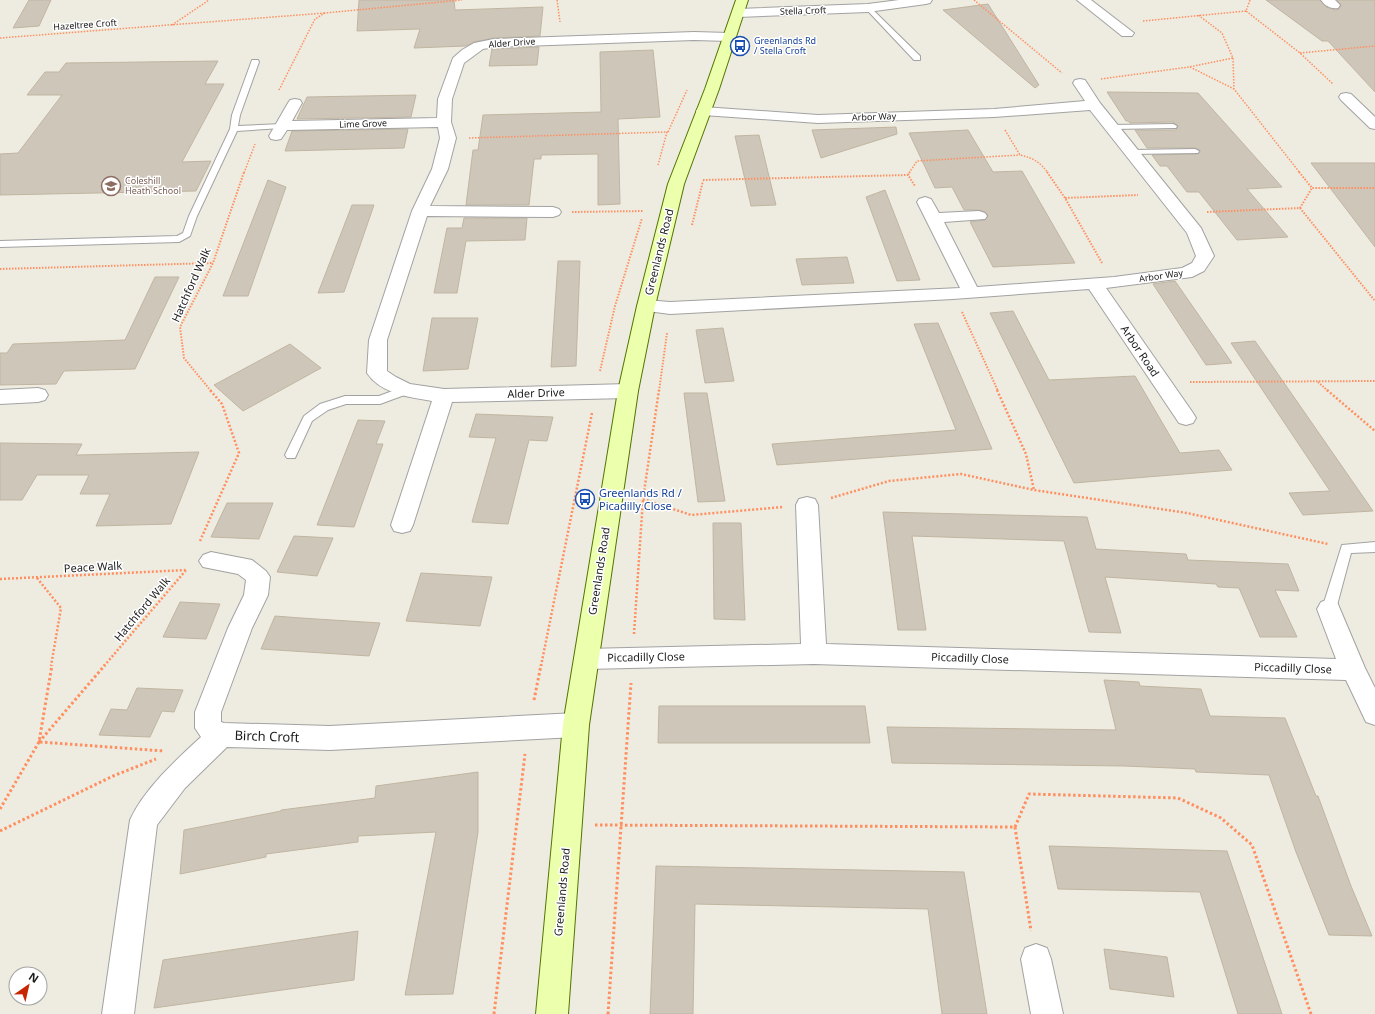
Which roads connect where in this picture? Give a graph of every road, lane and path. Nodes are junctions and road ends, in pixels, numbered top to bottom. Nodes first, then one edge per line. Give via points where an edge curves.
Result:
1 (209, 0) edge
2 (462, 0) edge
3 (926, 0) edge
4 (974, 0) edge
5 (1083, 0) edge
6 (1250, 0) edge
7 (740, 7) edge
8 (868, 8) junction
9 (1246, 11) junction
10 (325, 13) junction
11 (1198, 16) junction
12 (1115, 23) junction
13 (171, 25) junction
14 (1127, 33) dead end
15 (729, 37) junction
16 (0, 38) edge
17 (1375, 46) edge
18 (1300, 53) junction
19 (916, 58) dead end
20 (1233, 58) junction
21 (255, 62) dead end
22 (1189, 67) junction
23 (1080, 84) junction
24 (1234, 89) junction
25 (1346, 97) joint
26 (295, 103) dead end
27 (1094, 105) junction
28 (703, 111) junction
29 (994, 113) junction
30 (444, 122) junction
31 (1375, 125) edge
32 (282, 126) junction
33 (1173, 126) dead end
34 (262, 127) junction
35 (1112, 127) junction
36 (234, 129) junction
37 (448, 138) junction
38 (275, 139) dead end
39 (1195, 151) dead end
40 (1132, 152) junction
41 (1020, 155) junction
42 (657, 168) dead end
43 (705, 174) dead end
44 (908, 175) junction
45 (1312, 188) junction
46 (1375, 188) edge
47 (1166, 194) junction
48 (1065, 198) junction
49 (925, 202) joint
50 (1300, 208) junction
51 (420, 211) junction
52 (554, 212) joint
53 (1180, 213) junction
54 (979, 216) dead end
55 (933, 218) junction
56 (0, 244) edge
57 (213, 263) junction
58 (0, 269) edge
59 (1114, 282) junction
60 (1094, 284) junction
61 (962, 293) junction
62 (1375, 301) edge
63 (646, 306) junction
64 (1317, 381) junction
65 (1375, 381) edge
66 (1161, 382) junction
67 (406, 390) junction
68 (628, 391) junction
69 (596, 392) junction
70 (38, 395) dead end
71 (444, 396) junction
72 (0, 397) edge
73 (1186, 418) dead end
74 (1375, 431) edge
75 (291, 455) dead end
76 (1034, 490) junction
77 (643, 499) dead end
78 (807, 505) junction
79 (402, 525) dead end
80 (1375, 547) edge
81 (1346, 548) junction
82 (200, 556) junction
83 (187, 570) junction
84 (37, 578) junction
85 (0, 579) edge
86 (1329, 609) joint
87 (814, 654) junction
88 (586, 659) junction
89 (1354, 670) junction
90 (1375, 714) edge
91 (576, 725) junction
92 (528, 728) junction
93 (220, 735) junction
94 (39, 742) junction
95 (165, 752) dead end
96 (160, 757) dead end
97 (0, 809) edge
98 (568, 825) junction
99 (1015, 827) junction
100 (0, 831) edge
101 (1036, 958) joint
102 (118, 1014) edge
103 (494, 1014) edge
104 (552, 1014) edge
105 (1047, 1014) edge
106 (1311, 1014) edge

1 - 13 path
2 - 10 path
3 - 8 street, Stella Croft
4 - 23 path via 1070,80
5 - 12 street
6 - 9 path
7 - 8 street, Stella Croft
7 - 15 street, Greenlands Road
8 - 19 lane
9 - 11 path
9 - 18 path
10 - 13 path, Hazeltree Croft
10 - 34 path, Hatchford Walk via 315,19 268,110
11 - 12 path
11 - 20 path via 1222,33
12 - 14 street
13 - 16 path, Hazeltree Croft
15 - 28 street, Greenlands Road
15 - 30 street, Alder Drive via 570,40 494,43 480,46 458,61 445,99
17 - 18 path
18 - 25 path
20 - 22 path
20 - 24 path
21 - 36 lane
22 - 23 path
22 - 24 path
23 - 27 street, Arbor Way
24 - 45 path
25 - 31 street
26 - 32 street
27 - 29 street, Arbor Way
27 - 35 street, Arbor Way
28 - 29 street, Arbor Way via 818,119
28 - 63 street, Greenlands Road via 676,184
29 - 41 path
30 - 32 street, Lime Grove
30 - 37 street, Alder Drive
32 - 34 lane
32 - 38 street
33 - 35 lane
34 - 36 lane
34 - 57 path, Hatchford Walk via 237,190
35 - 40 street, Arbor Way
36 - 56 lane via 187,234 179,238
37 - 42 path via 667,132
37 - 51 street, Alder Drive via 440,169
39 - 40 lane
40 - 47 street, Arbor Way
41 - 44 path via 917,161
41 - 48 path via 1033,158 1043,166
43 - 44 path via 703,181
44 - 49 path
45 - 46 path
45 - 50 path
47 - 48 path
47 - 53 street, Arbor Way
48 - 59 path
49 - 55 street
50 - 53 path
50 - 62 path
51 - 52 street
51 - 67 street, Alder Drive via 378,340 377,373
52 - 69 path via 644,211 615,306
53 - 59 street, Arbor Way via 1195,232 1205,256 1198,267 1186,273
54 - 55 street
55 - 61 street
57 - 58 path
57 - 82 path, Hatchford Walk via 180,327 184,358 222,404 239,453
59 - 60 street, Arbor Way
60 - 61 street, Arbor Way
60 - 66 street, Arbor Road
61 - 63 street, Arbor Way via 670,308
61 - 76 path via 1026,454
63 - 68 street, Greenlands Road
64 - 65 path
64 - 66 path
64 - 74 path
66 - 73 street, Arbor Road
67 - 71 street, Alder Drive
67 - 75 lane via 380,400 345,400 324,407 308,419
68 - 69 street, Alder Drive
68 - 88 street, Greenlands Road
69 - 71 street, Alder Drive
69 - 92 path
70 - 72 street
71 - 79 street
76 - 78 path via 962,474 889,481
76 - 81 path via 1187,513
77 - 78 path via 691,515
78 - 87 street
80 - 81 lane
81 - 86 lane
82 - 83 path, Hatchford Walk
82 - 93 street via 244,566 258,577 256,595 240,628 208,712 208,728
83 - 84 path, Peace Walk
83 - 94 path, Hatchford Walk
84 - 85 path, Peace Walk
84 - 94 path via 61,608
86 - 89 street
87 - 88 street, Piccadilly Close
87 - 89 street, Piccadilly Close
88 - 91 street, Greenlands Road
89 - 90 street
91 - 92 street, Birch Croft
91 - 98 street, Greenlands Road
92 - 93 street, Birch Croft via 330,738
92 - 103 path
93 - 102 street, Birch Croft via 175,779 144,820
94 - 95 path
94 - 97 path
96 - 100 path via 113,776
98 - 99 path
98 - 104 street, Greenlands Road
99 - 101 path
99 - 106 path via 1029,794 1178,798 1221,818 1252,845
101 - 105 street

